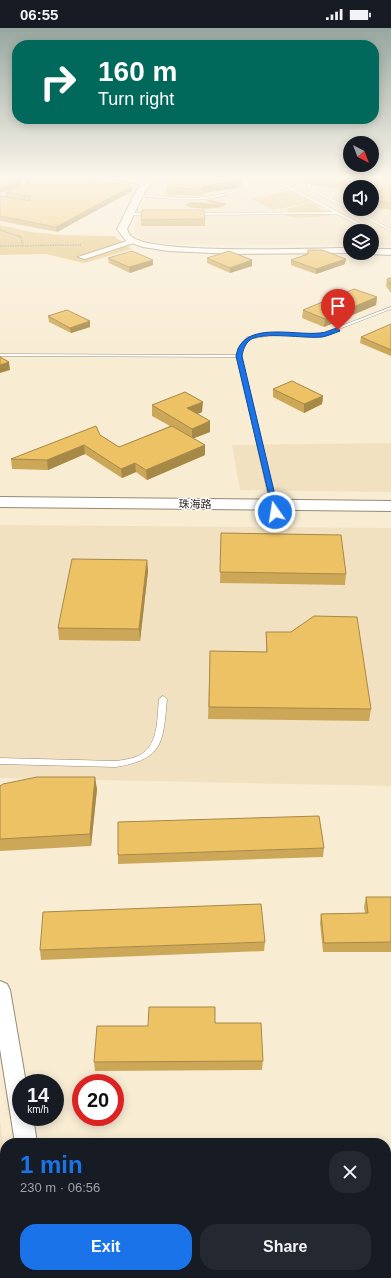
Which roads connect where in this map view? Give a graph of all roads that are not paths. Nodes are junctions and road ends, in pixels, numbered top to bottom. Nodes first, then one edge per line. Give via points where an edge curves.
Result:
1 (127, 236) edge
2 (136, 241) junction
3 (343, 251) edge
4 (379, 252) edge
5 (391, 252) edge
6 (82, 257) dead end
7 (391, 308) edge
8 (0, 355) edge
9 (239, 356) junction
10 (0, 502) edge
11 (391, 506) edge
12 (274, 508) junction
13 (0, 510) edge
14 (391, 512) edge
15 (163, 698) dead end
16 (0, 761) edge
17 (0, 990) edge
18 (14, 1074) edge
19 (23, 1126) edge
20 (25, 1138) edge

1 - 2 street
2 - 3 street via 154,247 184,250
2 - 6 street
4 - 5 street
7 - 9 lane via 321,335 272,334 249,338 240,348
8 - 9 lane
9 - 12 lane
10 - 12 main road, 珠海路
11 - 12 main road, 珠海路
12 - 13 main road, 珠海路
12 - 14 main road, 珠海路
15 - 16 lane via 159,736 149,754 133,762 116,764
17 - 18 street
19 - 20 street

